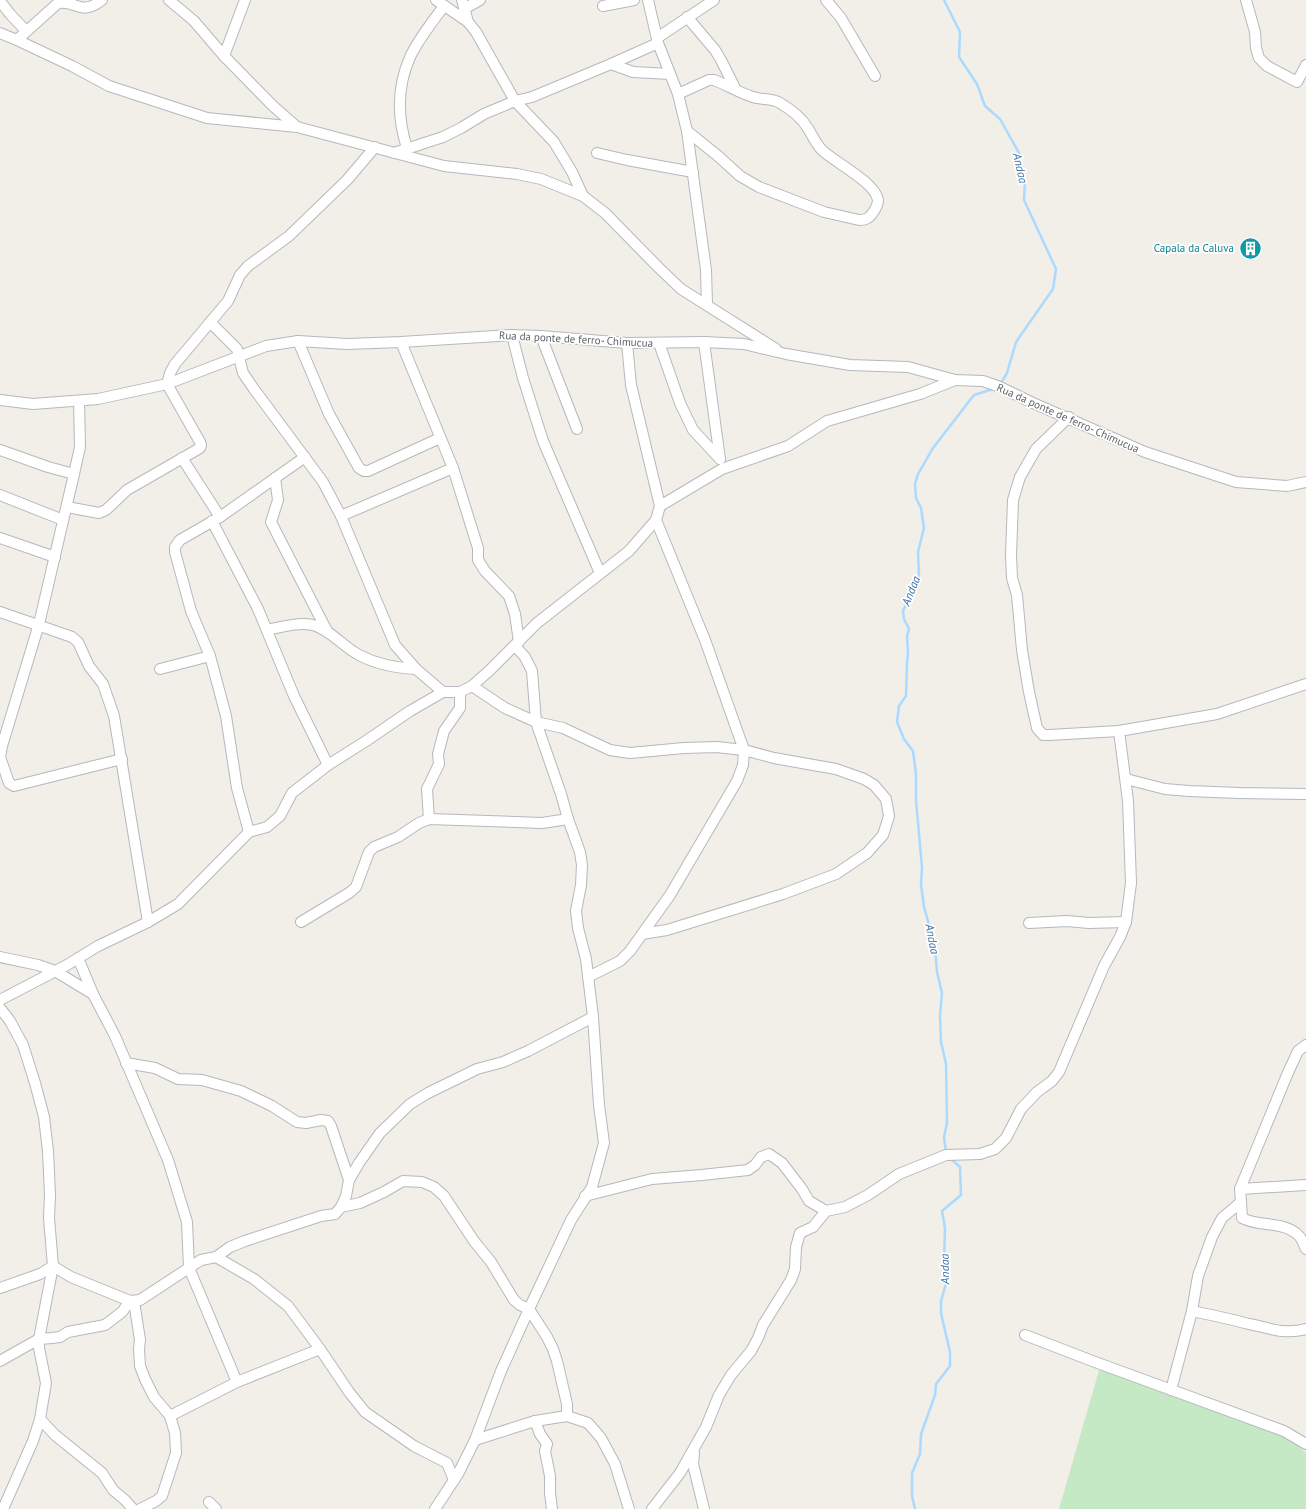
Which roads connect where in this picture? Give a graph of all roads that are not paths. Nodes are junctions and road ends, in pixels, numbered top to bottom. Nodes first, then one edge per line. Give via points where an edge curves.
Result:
1 (102, 0) edge
2 (169, 0) edge
3 (245, 0) edge
4 (480, 0) edge
5 (634, 0) edge
6 (648, 0) edge
7 (714, 0) edge
8 (826, 0) edge
9 (1246, 0) edge
10 (0, 1) edge
11 (440, 3) edge
12 (463, 5) edge
13 (603, 6) dead end
14 (687, 17) junction
15 (468, 22) junction
16 (26, 31) junction
17 (0, 33) edge
18 (16, 40) junction
19 (658, 40) junction
20 (224, 56) junction
21 (611, 64) junction
22 (1306, 65) edge
23 (670, 74) junction
24 (875, 76) dead end
25 (735, 88) junction
26 (678, 94) junction
27 (515, 101) junction
28 (297, 127) junction
29 (687, 131) junction
30 (375, 147) junction
31 (407, 148) junction
32 (394, 153) junction
33 (597, 153) dead end
34 (693, 172) junction
35 (583, 196) junction
36 (707, 304) junction
37 (210, 322) junction
38 (512, 335) junction
39 (540, 336) junction
40 (298, 341) junction
41 (401, 342) junction
42 (704, 342) junction
43 (627, 343) junction
44 (659, 343) junction
45 (786, 354) junction
46 (238, 356) junction
47 (955, 380) junction
48 (168, 384) junction
49 (0, 400) edge
50 (79, 401) junction
51 (1069, 417) junction
52 (577, 429) dead end
53 (440, 438) junction
54 (0, 450) edge
55 (305, 457) junction
56 (182, 458) junction
57 (721, 464) junction
58 (453, 468) junction
59 (74, 474) junction
60 (275, 478) junction
61 (1306, 482) edge
62 (0, 495) edge
63 (660, 506) junction
64 (67, 507) junction
65 (341, 516) junction
66 (216, 519) junction
67 (63, 520) junction
68 (656, 520) junction
69 (0, 538) edge
70 (55, 557) junction
71 (600, 573) junction
72 (0, 612) edge
73 (38, 624) junction
74 (267, 630) junction
75 (327, 631) junction
76 (517, 644) junction
77 (210, 656) junction
78 (416, 669) junction
79 (160, 670) dead end
80 (1306, 684) edge
81 (472, 686) junction
82 (443, 692) junction
83 (460, 692) junction
84 (536, 722) junction
85 (1119, 731) junction
86 (744, 750) junction
87 (0, 757) edge
88 (122, 759) junction
89 (328, 765) junction
90 (1126, 779) junction
91 (1306, 794) edge
92 (428, 819) junction
93 (568, 820) junction
94 (249, 832) junction
95 (148, 922) junction
96 (302, 922) dead end
97 (1126, 922) junction
98 (1029, 923) dead end
99 (642, 934) junction
100 (0, 957) edge
101 (78, 958) junction
102 (55, 970) junction
103 (588, 977) junction
104 (93, 994) junction
105 (0, 1000) edge
106 (0, 1008) edge
107 (593, 1017) junction
108 (1306, 1045) edge
109 (126, 1062) junction
110 (349, 1180) junction
111 (1306, 1185) edge
112 (1240, 1189) junction
113 (585, 1196) junction
114 (1241, 1202) junction
115 (341, 1207) junction
116 (826, 1211) junction
117 (1306, 1249) edge
118 (216, 1257) junction
119 (53, 1266) junction
120 (189, 1268) junction
121 (0, 1288) edge
122 (132, 1301) junction
123 (529, 1309) junction
124 (1192, 1311) junction
125 (1306, 1329) edge
126 (1025, 1335) dead end
127 (39, 1339) junction
128 (320, 1349) junction
129 (0, 1361) edge
130 (237, 1382) junction
131 (1171, 1390) junction
132 (170, 1416) junction
133 (567, 1416) junction
134 (40, 1419) junction
135 (534, 1421) junction
136 (475, 1440) junction
137 (1306, 1444) edge
138 (694, 1449) junction
139 (466, 1456) junction
140 (447, 1463) junction
141 (454, 1480) junction
142 (3, 1509) edge
143 (133, 1509) edge
144 (140, 1509) edge
145 (435, 1509) edge
146 (552, 1509) edge
147 (629, 1509) edge
148 (652, 1509) edge
149 (704, 1509) edge

1 - 16 street via 85,8 63,1 58,3
2 - 20 street via 194,21
3 - 20 street
4 - 12 street
5 - 13 street
6 - 19 street
7 - 14 street
8 - 24 street via 841,18
9 - 22 street via 1259,58 1267,66 1297,82
10 - 16 street
11 - 15 street
11 - 31 street via 411,55 405,72 399,107
12 - 15 street
14 - 19 street
14 - 25 street via 718,54
15 - 27 street
16 - 18 street
17 - 18 street
18 - 28 street via 108,86 184,111 207,118
19 - 21 street
19 - 23 street
20 - 28 street
21 - 23 street via 633,72
21 - 27 street via 532,97
23 - 26 street
25 - 26 street via 709,80
25 - 29 street via 755,98 779,102 796,114 822,151 847,168 876,196 878,202 870,217 864,220 824,212 759,187 740,176
26 - 29 street
27 - 31 street via 484,114 443,137
27 - 35 street via 554,142
28 - 30 street
29 - 34 street
30 - 32 street
30 - 37 street via 347,180 289,236 248,266 240,275 228,301
31 - 32 street
32 - 35 street via 444,166 517,174
33 - 34 street
34 - 36 street via 706,270
35 - 36 street via 605,213 681,288
36 - 45 street
37 - 46 street via 234,345
37 - 48 street via 175,364
38 - 39 street, Rua da ponte de ferro- Chimucua
38 - 41 street, Rua da ponte de ferro- Chimucua
38 - 71 street via 542,441
39 - 43 street, Rua da ponte de ferro- Chimucua
39 - 52 street
40 - 41 street, Rua da ponte de ferro- Chimucua via 347,344
40 - 46 street, Rua da ponte de ferro- Chimucua via 266,346
40 - 53 street via 329,414 359,468 368,471
41 - 53 street
42 - 44 street, Rua da ponte de ferro- Chimucua
42 - 45 street, Rua da ponte de ferro- Chimucua via 744,344
42 - 57 street
43 - 44 street, Rua da ponte de ferro- Chimucua
43 - 63 street via 631,385
44 - 57 street via 680,403 693,430
45 - 47 street, Rua da ponte de ferro- Chimucua via 850,365 908,366
46 - 48 street, Rua da ponte de ferro- Chimucua
46 - 55 street via 244,373 254,389
47 - 51 street, Rua da ponte de ferro- Chimucua via 982,381
47 - 57 street via 920,394 827,421 788,446
48 - 50 street, Rua da ponte de ferro- Chimucua
48 - 56 street via 201,445
49 - 50 street, Rua da ponte de ferro- Chimucua via 33,404
50 - 59 street via 80,447
51 - 61 street, Rua da ponte de ferro- Chimucua via 1145,452 1236,482 1287,486
51 - 85 street via 1036,449 1020,477 1013,500 1012,578 1017,595 1022,650 1037,728 1043,735
53 - 58 street
54 - 59 street
55 - 60 street
55 - 65 street via 323,482
56 - 64 street via 127,490 106,510 99,513
56 - 66 street
57 - 63 street
58 - 65 street
58 - 76 street via 478,548 478,560 484,571 508,596 515,614
59 - 64 street
60 - 66 street
60 - 75 street via 278,500 271,522
62 - 67 street
63 - 68 street
64 - 67 street
65 - 78 street via 395,645
66 - 74 street
66 - 77 street via 180,540 175,547 192,610
67 - 70 street
68 - 71 street via 629,551
68 - 86 street via 705,640
69 - 70 street
70 - 73 street
71 - 76 street via 537,623
72 - 73 street
73 - 87 street
73 - 88 street via 72,637 78,642 89,666 106,691 114,716
74 - 75 street via 298,624 313,625
74 - 89 street via 294,696
75 - 78 street via 359,656 400,668
76 - 81 street
76 - 84 street via 532,671
77 - 79 street
77 - 94 street via 226,716 237,788
78 - 82 street
80 - 85 street via 1217,714
81 - 83 street
81 - 84 street via 506,708
82 - 83 street
82 - 89 street
83 - 92 street via 460,708 444,731 438,754 439,764 427,789
84 - 86 street via 564,728 610,750 630,753 716,747
84 - 93 street
85 - 90 street
86 - 99 street via 743,766 737,781 670,895
86 - 99 street via 836,769 864,779 886,800 889,816 882,835 867,853 836,874 667,930
87 - 88 street via 9,783 14,786
88 - 95 street
89 - 94 street via 292,793 280,816 266,828
90 - 91 street via 1177,790 1239,794
90 - 97 street via 1131,884
92 - 93 street via 542,823
92 - 96 street via 369,852 356,887 349,894
93 - 103 street via 582,865 576,911
94 - 95 street via 178,904
95 - 101 street
97 - 98 street
97 - 116 street via 1104,966 1059,1072 1021,1110 1006,1138 994,1148 980,1154 946,1155 928,1162 899,1174 845,1207
99 - 103 street via 620,961
100 - 102 street
101 - 102 street
101 - 104 street
102 - 104 street
102 - 105 street
103 - 107 street
104 - 109 street
106 - 119 street via 23,1045 44,1117
107 - 110 street via 528,1051 503,1062 477,1069 428,1092 410,1104 380,1133
107 - 113 street via 604,1143 592,1187
108 - 112 street via 1298,1051 1287,1074
109 - 110 street via 155,1068 178,1079 202,1080 241,1091 297,1122 328,1121
109 - 120 street via 168,1160 187,1222
110 - 115 street
111 - 112 street
112 - 114 street
113 - 116 street via 652,1179 748,1170 761,1157 769,1154 782,1164 809,1201
113 - 123 street
114 - 117 street via 1242,1218 1248,1222 1290,1230 1299,1235
114 - 124 street via 1222,1218 1212,1237 1198,1276
115 - 118 street via 334,1214 230,1247
115 - 123 street via 360,1203 403,1182 422,1182 434,1187 444,1196 491,1262 514,1300
116 - 138 street via 812,1228 800,1234 791,1280 763,1325 752,1351 731,1375 719,1395
118 - 120 street via 201,1260
118 - 128 street via 254,1279 288,1306
119 - 121 street via 40,1274
119 - 122 street via 70,1277
119 - 127 street
120 - 122 street via 140,1300
120 - 130 street
122 - 127 street via 105,1325 68,1332 60,1337
122 - 132 street via 140,1340 140,1366 154,1397
123 - 133 street via 553,1349 567,1404
123 - 136 street via 501,1371
124 - 125 street via 1276,1331
124 - 131 street
126 - 131 street
127 - 129 street
127 - 134 street via 46,1383
128 - 130 street
128 - 140 street via 364,1412 414,1446
130 - 132 street
131 - 137 street via 1284,1431
132 - 144 street via 175,1433 176,1453 162,1496
133 - 135 street
133 - 147 street via 588,1423 601,1438 615,1464
134 - 142 street
134 - 143 street via 55,1435 102,1473 113,1490
135 - 136 street
135 - 146 street via 547,1444 545,1451
136 - 139 street
138 - 148 street via 680,1473
138 - 149 street via 693,1464
139 - 140 street
139 - 141 street
140 - 141 street
141 - 145 street

